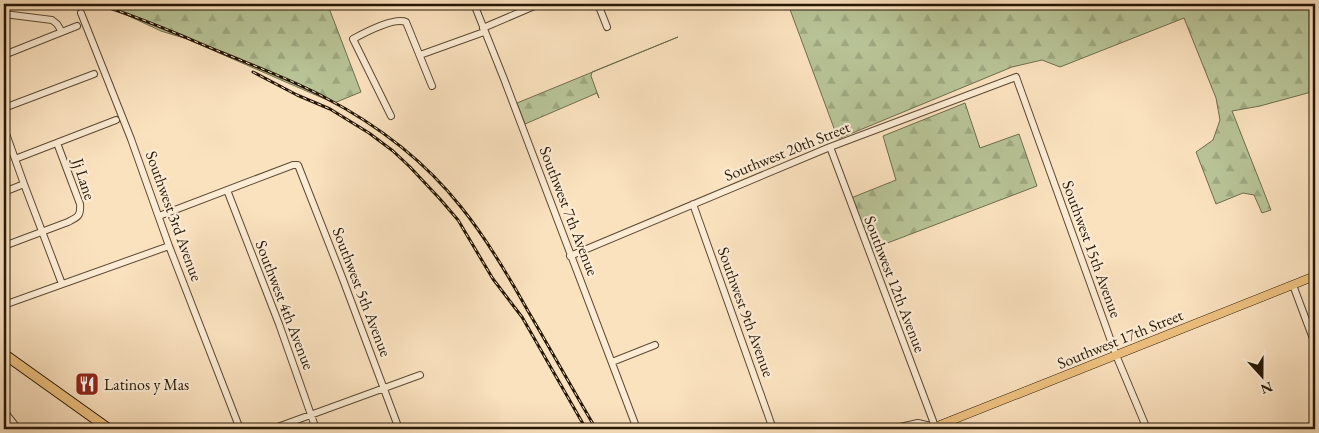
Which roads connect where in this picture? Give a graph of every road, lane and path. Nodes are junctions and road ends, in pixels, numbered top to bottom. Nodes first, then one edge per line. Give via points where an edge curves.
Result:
1 (474, 4) edge
2 (539, 4) edge
3 (598, 4) edge
4 (81, 13) dead end
5 (4, 14) edge
6 (77, 26) dead end
7 (607, 27) dead end
8 (484, 30) junction
9 (62, 32) junction
10 (4, 55) edge
11 (420, 55) junction
12 (94, 74) dead end
13 (1016, 77) joint
14 (432, 86) dead end
15 (4, 108) edge
16 (391, 116) dead end
17 (116, 120) dead end
18 (4, 128) edge
19 (6, 139) edge
20 (57, 143) junction
21 (830, 147) junction
22 (15, 159) junction
23 (24, 184) junction
24 (227, 190) junction
25 (4, 192) edge
26 (693, 204) junction
27 (159, 216) junction
28 (42, 231) junction
29 (4, 246) edge
30 (170, 246) junction
31 (570, 256) junction
32 (1315, 276) edge
33 (62, 284) junction
34 (1293, 285) junction
35 (4, 305) edge
36 (1315, 344) edge
37 (655, 345) dead end
38 (4, 354) edge
39 (1116, 355) junction
40 (612, 362) junction
41 (420, 375) dead end
42 (383, 388) junction
43 (4, 410) edge
44 (311, 415) junction
45 (18, 429) edge
46 (109, 429) edge
47 (240, 429) edge
48 (272, 429) edge
49 (316, 429) edge
50 (398, 429) edge
51 (636, 429) edge
52 (773, 429) edge
53 (891, 429) edge
54 (933, 429) edge
55 (1146, 429) edge

1 - 8 street, Southwest 7th Avenue
2 - 8 street
3 - 7 street
4 - 27 street, Southwest 3rd Avenue
5 - 9 street via 52,20
6 - 9 street
8 - 11 street
8 - 31 street, Southwest 7th Avenue
9 - 10 street
11 - 14 street
11 - 16 street via 406,22 402,21 353,39
12 - 15 street
13 - 21 street, Southwest 20th Street
13 - 39 street, Southwest 15th Avenue
17 - 20 street
18 - 19 street
19 - 22 street
20 - 22 street
20 - 28 street, Jj Lane via 80,204 80,212 68,222
21 - 26 street, Southwest 20th Street
21 - 54 street, Southwest 12th Avenue
22 - 23 street
23 - 25 street
23 - 28 street
24 - 27 street
24 - 42 street, Southwest 5th Avenue via 298,165
24 - 44 street, Southwest 4th Avenue
26 - 31 street, Southwest 20th Street
26 - 52 street, Southwest 9th Avenue
27 - 30 street, Southwest 3rd Avenue
28 - 29 street
28 - 33 street
30 - 33 street
30 - 47 street, Southwest 3rd Avenue
31 - 40 street, Southwest 7th Avenue
32 - 34 main road, Southwest 17th Street
33 - 35 street
34 - 36 street
34 - 39 main road, Southwest 17th Street
37 - 40 street
38 - 46 highway
39 - 54 main road, Southwest 17th Street
39 - 55 street, Southwest 15th Avenue
40 - 51 street, Southwest 7th Avenue
41 - 42 street
42 - 44 street
42 - 50 street, Southwest 5th Avenue
43 - 45 street
44 - 48 street
44 - 49 street, Southwest 4th Avenue
53 - 54 street via 918,423

